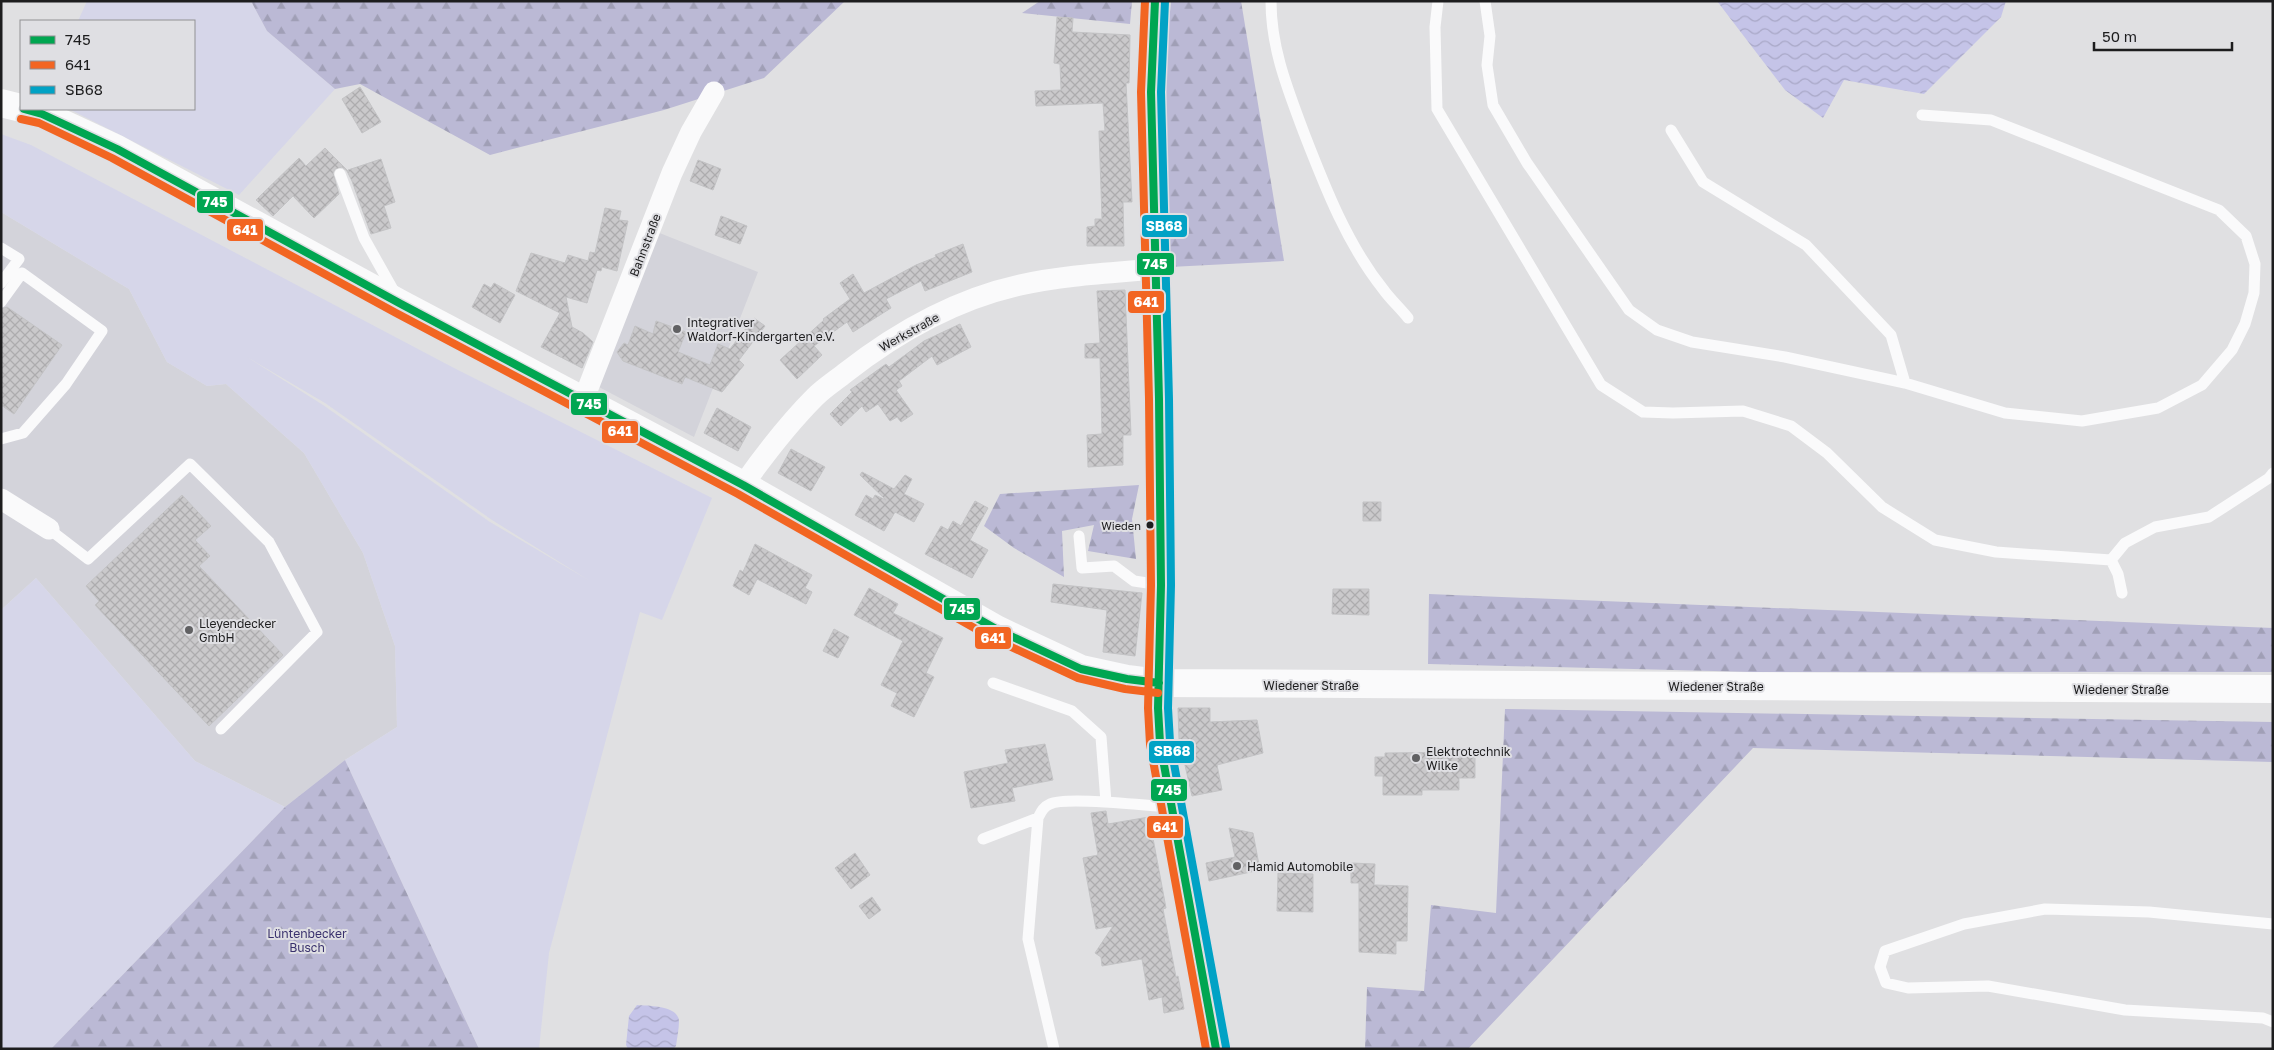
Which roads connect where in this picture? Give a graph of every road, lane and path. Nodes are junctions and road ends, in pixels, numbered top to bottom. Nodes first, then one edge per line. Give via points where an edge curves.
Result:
1 (1155, 1) edge
2 (1271, 1) edge
3 (1438, 1) edge
4 (1485, 1) edge
5 (714, 92) dead end
6 (1, 103) edge
7 (20, 108) edge
8 (29, 110) edge
9 (1922, 115) dead end
10 (1671, 130) dead end
11 (340, 174) dead end
12 (1, 248) edge
13 (1156, 269) junction
14 (1, 283) edge
15 (1, 302) edge
16 (402, 304) junction
17 (1408, 318) dead end
18 (1905, 383) junction
19 (583, 401) junction
20 (1, 439) edge
21 (2273, 473) edge
22 (743, 485) junction
23 (1, 499) edge
24 (49, 529) joint
25 (1079, 536) dead end
26 (2111, 560) junction
27 (1161, 585) junction
28 (2122, 593) dead end
29 (994, 683) dead end
30 (1159, 683) junction
31 (2273, 689) edge
32 (221, 729) dead end
33 (1106, 802) junction
34 (1170, 807) junction
35 (1038, 818) junction
36 (983, 839) dead end
37 (2273, 924) edge
38 (2273, 1022) edge
39 (1054, 1049) edge
40 (1216, 1049) edge

1 - 13 main road via 1151,92
2 - 17 lane via 1281,72 1332,202 1363,260 1383,290
3 - 26 lane via 1435,27 1437,109 1601,385 1642,412 1743,410 1791,426 1827,453 1882,507 1935,540 1996,552
4 - 18 lane via 1490,36 1486,66 1493,105 1527,163 1629,310 1656,330 1692,342 1785,357
5 - 19 street, Bahnstraße via 672,173
6 - 7 main road
8 - 16 main road via 117,149
9 - 18 lane via 1991,120 2219,210 2246,236 2255,264 2254,293 2245,324 2232,350 2202,384 2158,408 2082,421 2005,413
10 - 18 lane via 1703,182 1806,245 1891,335
11 - 16 lane via 364,238
12 - 14 lane via 19,259
13 - 22 street, Werkstraße via 1068,276 1020,285 977,298 918,324 868,356 816,396 768,450
13 - 27 main road
15 - 20 lane via 22,273 102,331 66,384 23,433
16 - 19 main road
19 - 22 main road
21 - 26 lane via 2209,516 2155,527 2125,543
22 - 30 main road via 996,629 1081,669
23 - 24 street
24 - 32 lane via 88,559 190,464 269,542 317,632
25 - 27 lane via 1082,568 1114,566 1134,581
26 - 28 lane
27 - 30 main road
29 - 33 lane via 1072,711 1101,737
30 - 31 main road, Wiedener Straße
30 - 34 main road via 1160,743
33 - 34 lane
33 - 35 lane via 1052,803 1043,808
34 - 40 main road
35 - 36 lane
35 - 39 lane via 1028,939
37 - 38 lane via 2149,912 2045,909 1964,924 1885,951 1880,967 1886,983 1908,988 1988,986 2126,1010 2263,1018

